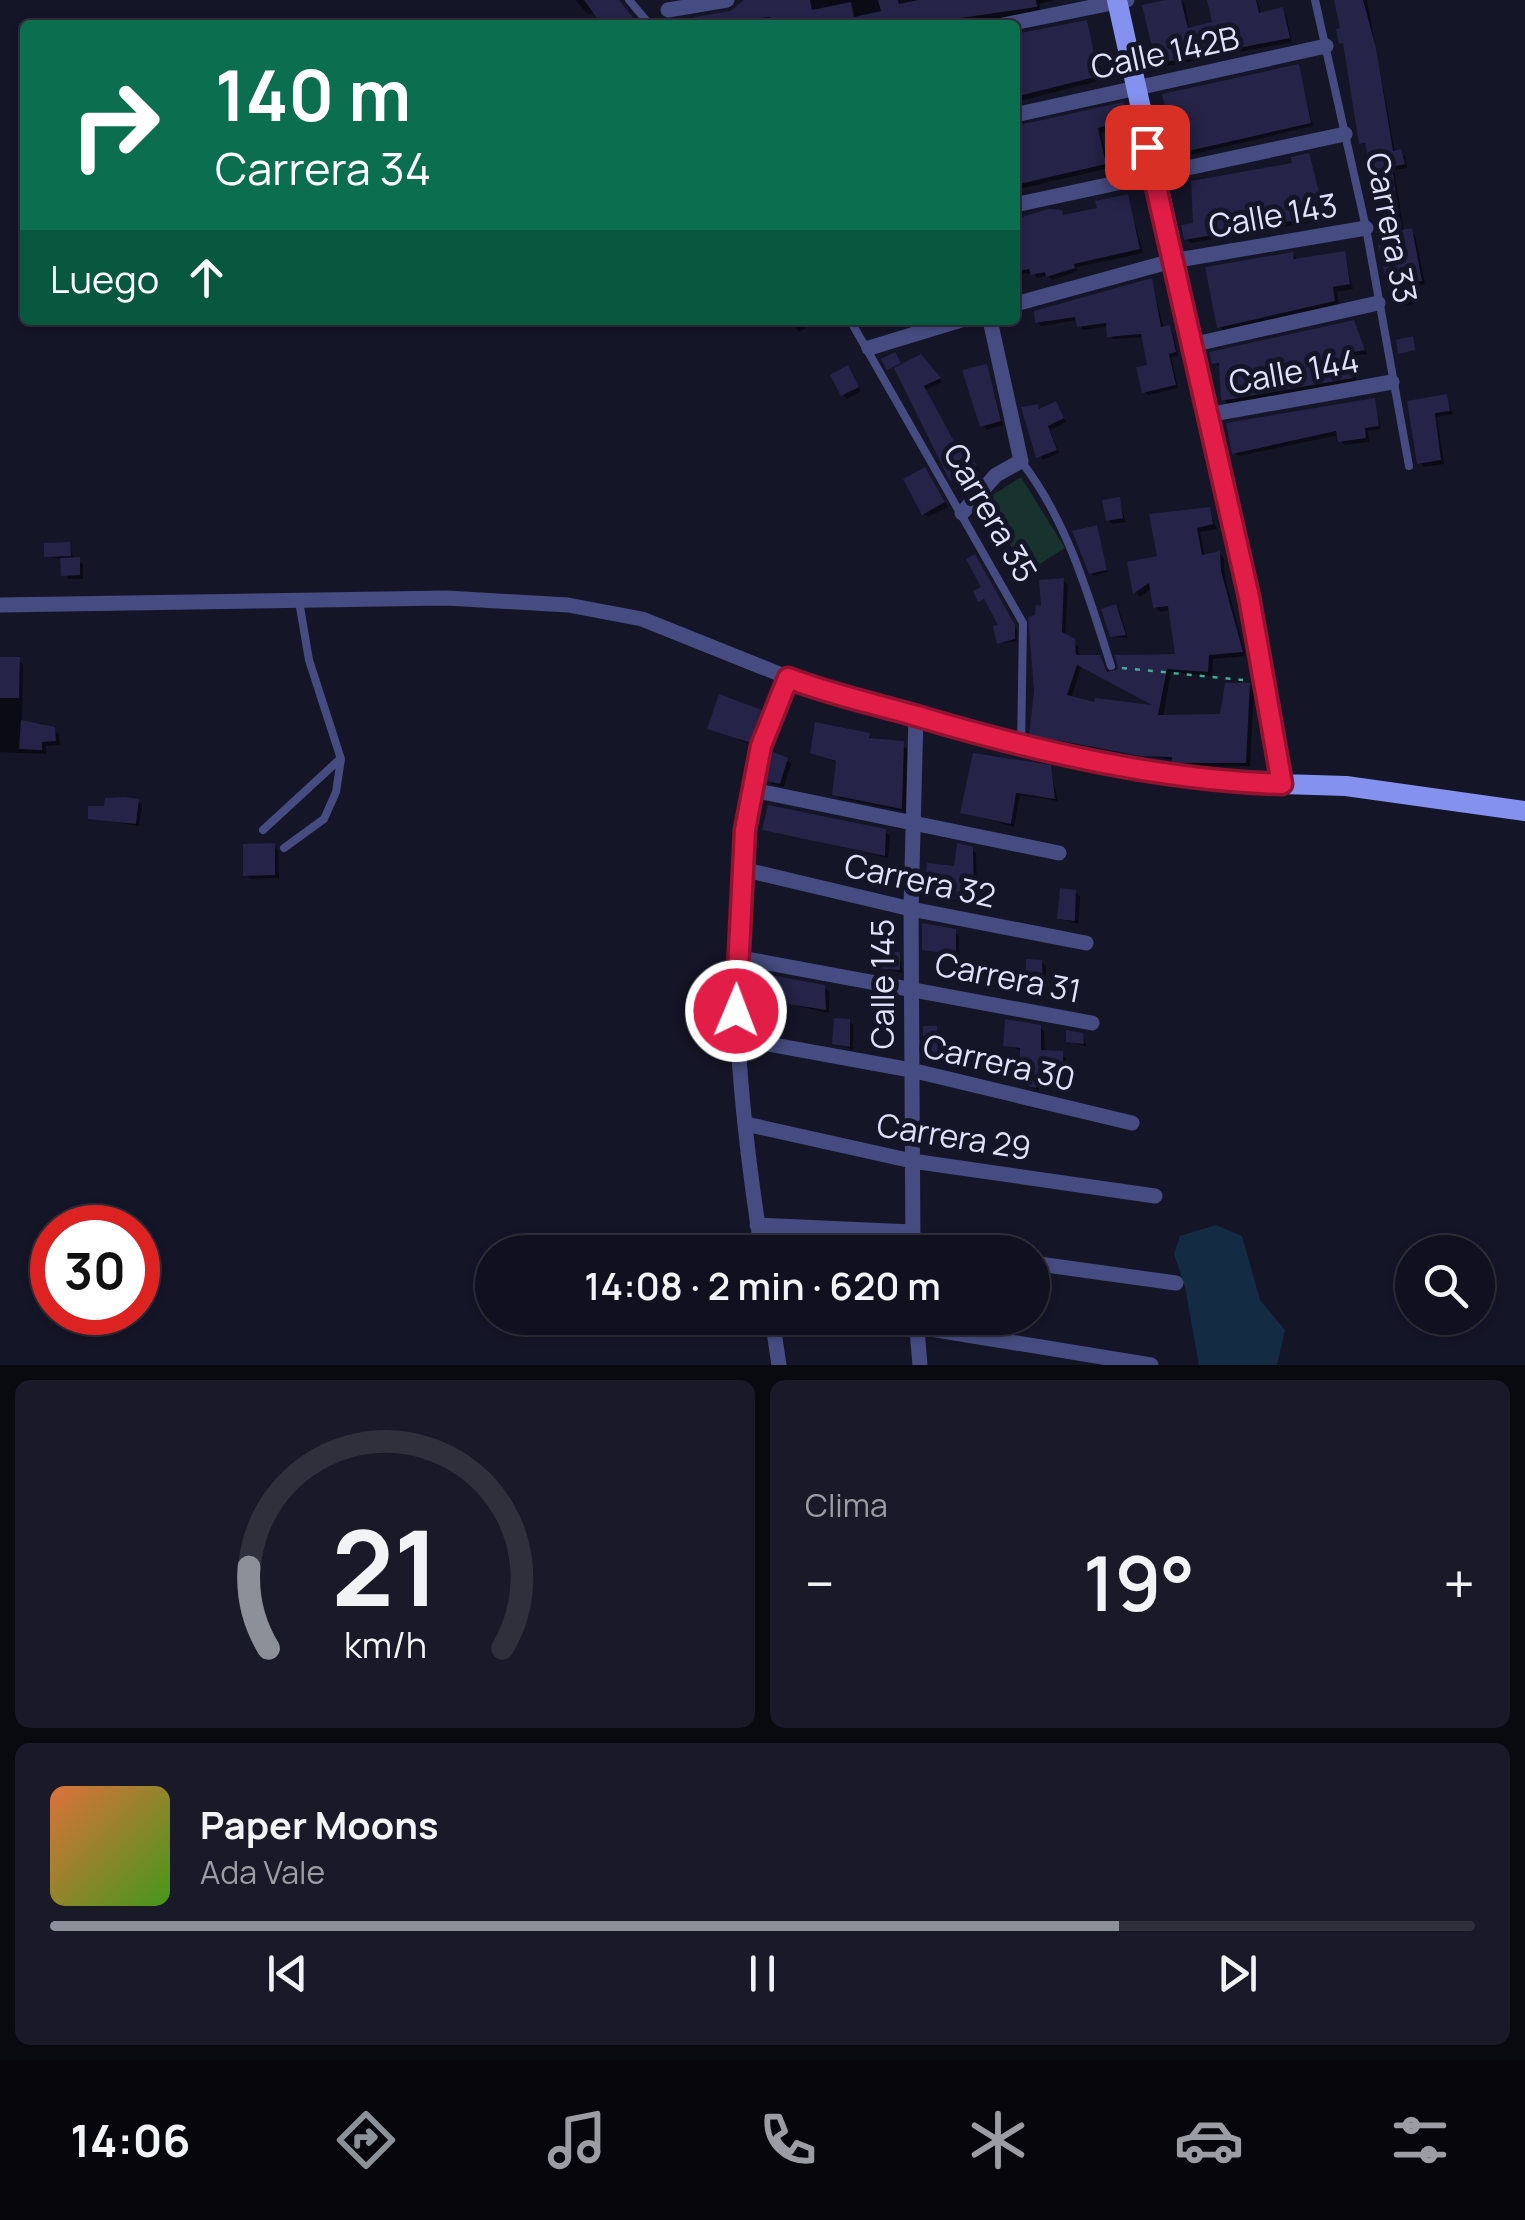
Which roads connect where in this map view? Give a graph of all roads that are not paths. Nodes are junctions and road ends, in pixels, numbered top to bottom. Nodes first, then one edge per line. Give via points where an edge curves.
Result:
1 (629, 0) edge
2 (727, 0) edge
3 (1315, 0) edge
4 (1120, 1) edge
5 (671, 5) edge
6 (646, 20) edge
7 (1020, 22) edge
8 (1326, 46) junction
9 (1134, 88) junction
10 (1020, 113) edge
11 (1345, 134) junction
12 (1153, 177) junction
13 (1020, 204) edge
14 (1366, 228) junction
15 (1172, 261) junction
16 (1020, 303) edge
17 (1378, 303) junction
18 (853, 325) edge
19 (945, 325) edge
20 (991, 325) edge
21 (1191, 345) junction
22 (869, 348) junction
23 (1392, 382) junction
24 (1207, 416) junction
25 (1021, 461) junction
26 (1409, 466) dead end
27 (962, 513) junction
28 (299, 601) junction
29 (0, 605) edge
30 (1111, 666) road end
31 (788, 678) junction
32 (916, 716) junction
33 (1020, 748) junction
34 (340, 759) junction
35 (1282, 784) junction
36 (753, 790) junction
37 (1525, 811) edge
38 (913, 823) junction
39 (263, 830) dead end
40 (284, 848) dead end
41 (1059, 854) dead end
42 (742, 869) junction
43 (911, 910) junction
44 (1086, 943) dead end
45 (736, 957) junction
46 (913, 988) junction
47 (1092, 1022) dead end
48 (736, 1038) junction
49 (910, 1070) junction
50 (1132, 1122) dead end
51 (746, 1124) junction
52 (912, 1162) junction
53 (1155, 1196) dead end
54 (757, 1225) junction
55 (759, 1235) edge
56 (843, 1235) edge
57 (912, 1235) edge
58 (1050, 1266) edge
59 (1176, 1283) dead end
60 (775, 1335) edge
61 (918, 1335) edge
62 (988, 1335) edge
63 (779, 1365) edge
64 (920, 1365) edge
65 (1152, 1365) edge

1 - 6 lane
2 - 5 street
3 - 8 lane, Carrera 33
4 - 7 street
4 - 9 street
8 - 9 street, Calle 142B
8 - 11 lane, Carrera 33
9 - 10 street, Calle 142B
9 - 12 street
11 - 12 street
11 - 14 lane, Carrera 33
12 - 13 street
12 - 15 street
14 - 15 street, Calle 143
14 - 17 lane, Carrera 33
15 - 16 street, Calle 143
15 - 21 street
17 - 21 street
17 - 23 lane, Carrera 33
18 - 22 lane, Carrera 35
19 - 22 street
20 - 25 street
21 - 24 street
22 - 27 lane, Carrera 35
23 - 24 street, Calle 144
23 - 26 lane, Carrera 33
24 - 35 street
25 - 27 street via 996,476
25 - 30 lane via 1067,534
27 - 33 lane, Carrera 35 via 1023,623
28 - 29 street
28 - 31 street via 447,598 568,605 642,620
28 - 34 lane via 309,660
31 - 32 street
31 - 36 street via 761,746
32 - 33 street
32 - 38 street, Calle 145
33 - 35 street via 1222,782
34 - 39 lane
34 - 40 lane via 324,819
35 - 37 street via 1346,786
36 - 38 street
36 - 42 street
38 - 41 street
38 - 43 street, Calle 145
42 - 43 street, Carrera 32
42 - 45 street
43 - 44 street, Carrera 32
43 - 46 street, Calle 145
45 - 46 street, Carrera 31
45 - 48 street
46 - 47 street, Carrera 31
46 - 49 street, Calle 145
48 - 49 street, Carrera 30
48 - 51 street
49 - 50 street, Carrera 30
49 - 52 street, Calle 145
51 - 52 street, Carrera 29
51 - 54 street
52 - 53 street, Carrera 29
52 - 57 street, Calle 145
54 - 55 street
54 - 56 street
58 - 59 street
60 - 63 street
61 - 64 street
62 - 65 street

